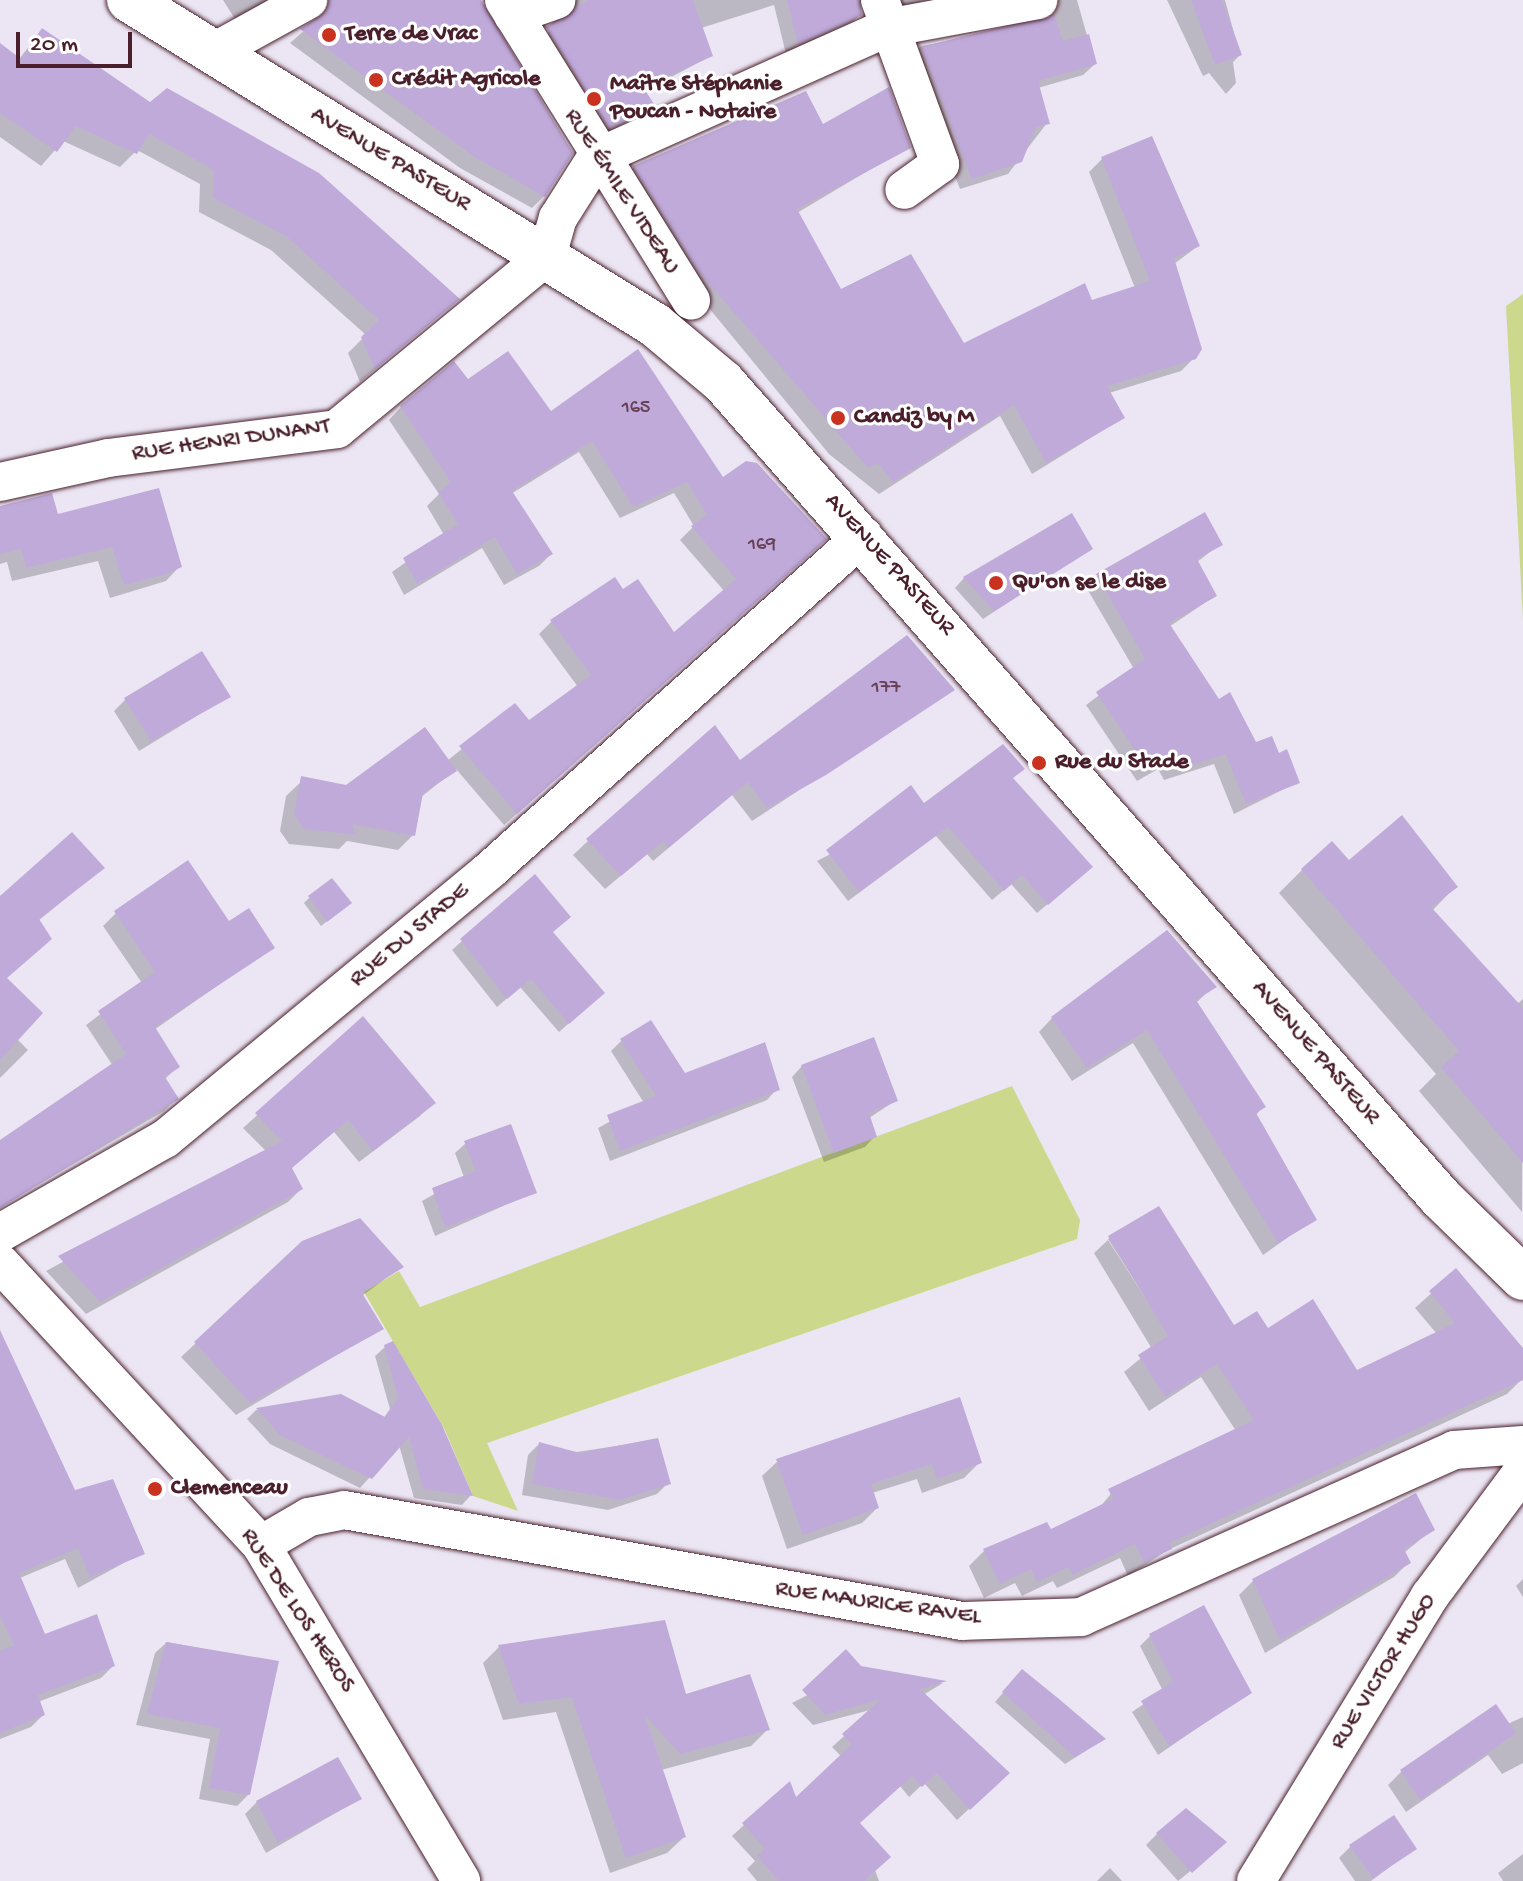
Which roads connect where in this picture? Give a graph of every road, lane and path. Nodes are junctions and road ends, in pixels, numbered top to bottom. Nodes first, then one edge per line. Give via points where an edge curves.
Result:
1 (129, 0) edge
2 (308, 0) edge
3 (556, 0) edge
4 (1038, 0) edge
5 (508, 8) edge
6 (884, 14) edge
7 (212, 53) junction
8 (596, 158) junction
9 (904, 190) dead end
10 (547, 256) junction
11 (691, 301) dead end
12 (0, 482) edge
13 (863, 536) junction
14 (0, 1233) edge
15 (0, 1263) edge
16 (1523, 1278) edge
17 (1523, 1445) edge
18 (1523, 1471) edge
19 (261, 1545) junction
20 (461, 1881) edge
21 (1256, 1881) edge

1 - 7 main road, AVENUE PASTEUR
2 - 7 street
3 - 5 street
4 - 6 street
5 - 8 street, RUE ÉMILE VIDEAU
6 - 8 street
6 - 9 street via 940,164
7 - 10 main road, AVENUE PASTEUR
8 - 10 street via 558,218
8 - 11 street, RUE ÉMILE VIDEAU
10 - 12 street, RUE HENRI DUNANT via 337,429 108,458
10 - 13 main road, AVENUE PASTEUR via 655,325 723,382
13 - 14 street, RUE DU STADE via 490,870 165,1139
13 - 16 main road, AVENUE PASTEUR via 1440,1197
15 - 19 street, RUE DE LOS HEROS
17 - 19 street, RUE MAURICE RAVEL via 1454,1450 1081,1617 962,1621 344,1510 309,1517
18 - 21 street, RUE VICTOR HUGO via 1430,1596
19 - 20 street, RUE DE LOS HEROS

